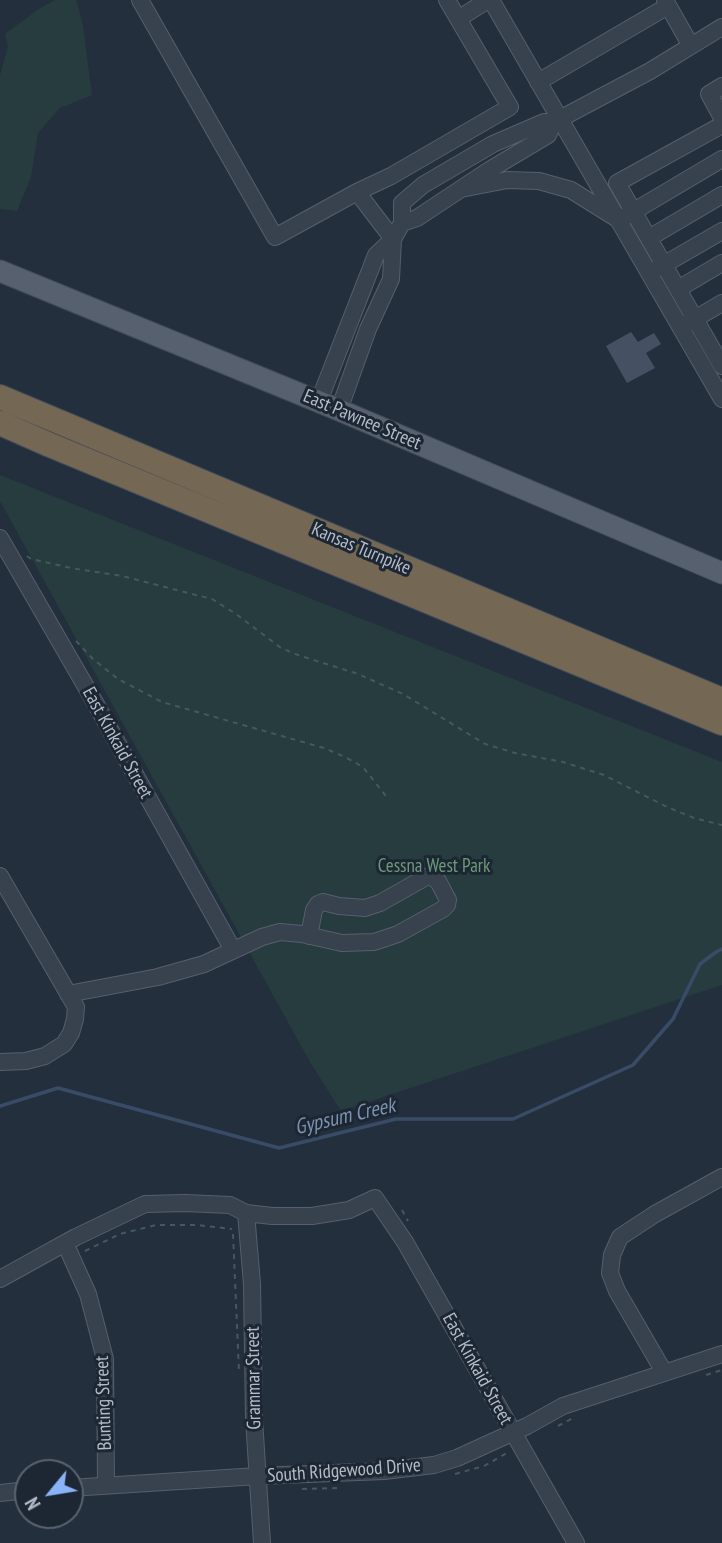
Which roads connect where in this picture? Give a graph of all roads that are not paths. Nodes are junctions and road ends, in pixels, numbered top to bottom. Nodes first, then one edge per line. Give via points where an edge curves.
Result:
1 (140, 0) edge
2 (447, 0) edge
3 (490, 0) edge
4 (666, 3) edge
5 (458, 19) junction
6 (722, 27) edge
7 (691, 46) junction
8 (538, 82) junction
9 (722, 86) edge
10 (722, 118) edge
11 (557, 121) junction
12 (722, 125) edge
13 (722, 159) edge
14 (461, 189) junction
15 (356, 191) junction
16 (722, 195) edge
17 (634, 212) junction
18 (619, 220) junction
19 (402, 223) junction
20 (722, 231) edge
21 (649, 238) junction
22 (393, 239) junction
23 (664, 264) junction
24 (722, 264) edge
25 (0, 271) edge
26 (650, 273) junction
27 (678, 289) junction
28 (722, 303) edge
29 (688, 323) junction
30 (716, 341) edge
31 (722, 366) edge
32 (717, 379) edge
33 (0, 397) edge
34 (722, 398) edge
35 (319, 401) junction
36 (340, 410) junction
37 (0, 422) edge
38 (0, 538) edge
39 (722, 573) edge
40 (722, 700) edge
41 (722, 723) edge
42 (0, 876) edge
43 (309, 936) junction
44 (233, 950) junction
45 (68, 994) junction
46 (0, 1062) edge
47 (722, 1177) edge
48 (246, 1213) junction
49 (70, 1240) junction
50 (0, 1279) edge
51 (722, 1354) edge
52 (664, 1372) junction
53 (513, 1432) junction
54 (258, 1476) junction
55 (106, 1485) junction
56 (84, 1487) edge
57 (262, 1543) edge
58 (576, 1543) edge

1 - 15 street via 275,237
2 - 5 street
3 - 5 street
3 - 8 street
4 - 7 street
4 - 8 street
5 - 15 street via 510,107 391,176
6 - 7 street
7 - 11 street
8 - 11 street
9 - 10 street via 709,94
11 - 14 street via 548,135
11 - 18 street
11 - 19 street via 493,144 423,185 402,203
12 - 17 street via 617,183
13 - 17 street
14 - 18 street via 508,180 539,181 571,190
14 - 19 street
15 - 22 street
16 - 21 street
17 - 18 street
17 - 21 street
18 - 26 street
19 - 22 street
20 - 23 street
21 - 23 street
22 - 35 street via 376,255
22 - 36 street via 391,279
23 - 26 street
23 - 27 street
24 - 27 street
25 - 35 main road, East Pawnee Street
26 - 29 street
27 - 29 street
28 - 29 street
29 - 30 street
29 - 32 street
30 - 31 street
32 - 34 street
33 - 40 highway, Kansas Turnpike
35 - 36 main road, East Pawnee Street
36 - 39 main road, East Pawnee Street
37 - 41 highway, Kansas Turnpike
38 - 44 street, East Kinkaid Street
42 - 45 street
43 - 43 street via 342,943 374,942 443,909 448,900 438,881 426,877 365,908 323,902 314,910
43 - 44 street via 280,932
44 - 45 street via 158,977
45 - 46 street via 76,1007 64,1044 46,1056
47 - 52 street via 620,1237 612,1255 610,1273 617,1291
48 - 49 street via 230,1205 145,1204
48 - 53 street, East Kinkaid Street via 312,1216 349,1210 375,1198
48 - 54 street, Grammar Street
49 - 50 street
49 - 55 street, Bunting Street via 105,1359
51 - 52 street, South Ridgewood Drive
52 - 53 street, South Ridgewood Drive via 563,1406
53 - 54 street, South Ridgewood Drive via 435,1465
53 - 58 street, East Kinkaid Street
54 - 55 street, South Ridgewood Drive
54 - 57 street, Grammar Street
55 - 56 street, South Ridgewood Drive

